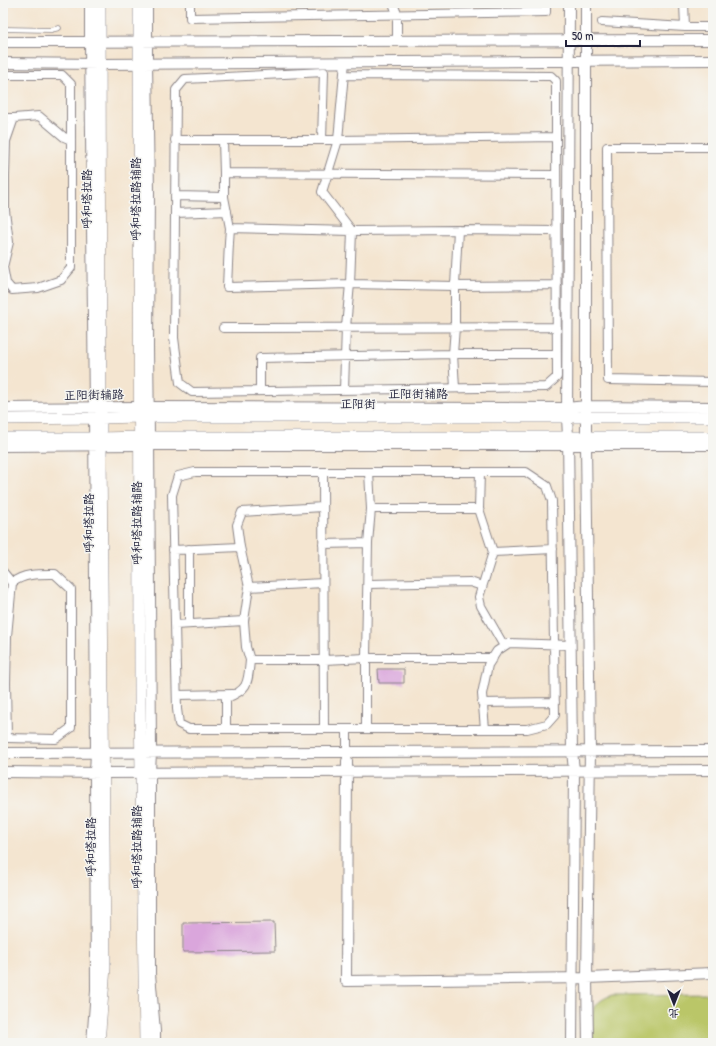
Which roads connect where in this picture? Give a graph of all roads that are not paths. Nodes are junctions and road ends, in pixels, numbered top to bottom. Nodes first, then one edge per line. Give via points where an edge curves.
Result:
1 (90, 3) edge
2 (100, 3) edge
3 (139, 3) edge
4 (147, 3) edge
5 (190, 3) edge
6 (393, 3) edge
7 (546, 3) edge
8 (569, 3) edge
9 (586, 3) edge
10 (684, 3) edge
11 (397, 14) junction
12 (602, 22) dead end
13 (685, 27) junction
14 (713, 27) edge
15 (59, 28) dead end
16 (3, 29) edge
17 (569, 40) junction
18 (586, 40) junction
19 (713, 40) edge
20 (397, 41) junction
21 (3, 42) edge
22 (95, 42) junction
23 (143, 42) junction
24 (713, 60) edge
25 (569, 61) junction
26 (585, 61) junction
27 (345, 62) junction
28 (3, 63) edge
29 (143, 63) junction
30 (95, 64) junction
31 (325, 67) junction
32 (3, 75) edge
33 (344, 75) junction
34 (3, 118) edge
35 (14, 118) junction
36 (556, 137) junction
37 (71, 140) junction
38 (175, 140) junction
39 (223, 140) junction
40 (322, 140) junction
41 (338, 140) junction
42 (713, 147) edge
43 (4, 173) edge
44 (224, 174) junction
45 (328, 174) junction
46 (556, 175) junction
47 (175, 196) junction
48 (224, 197) junction
49 (227, 211) junction
50 (175, 213) junction
51 (230, 228) junction
52 (458, 230) junction
53 (352, 231) junction
54 (556, 232) junction
55 (350, 284) junction
56 (557, 285) junction
57 (455, 286) junction
58 (346, 327) junction
59 (455, 327) junction
60 (557, 327) junction
61 (223, 328) dead end
62 (453, 354) junction
63 (557, 354) junction
64 (345, 357) junction
65 (713, 382) edge
66 (455, 388) junction
67 (344, 390) junction
68 (260, 391) junction
69 (713, 407) edge
70 (3, 408) edge
71 (144, 412) junction
72 (567, 412) junction
73 (586, 412) junction
74 (98, 413) junction
75 (713, 417) edge
76 (3, 419) edge
77 (713, 436) edge
78 (3, 438) edge
79 (144, 441) junction
80 (568, 441) junction
81 (586, 441) junction
82 (98, 442) junction
83 (713, 445) edge
84 (3, 446) edge
85 (323, 472) junction
86 (369, 472) junction
87 (480, 472) junction
88 (323, 507) junction
89 (371, 509) junction
90 (479, 509) junction
91 (368, 543) junction
92 (323, 544) junction
93 (240, 547) junction
94 (189, 549) junction
95 (553, 549) junction
96 (173, 550) junction
97 (493, 552) junction
98 (3, 572) edge
99 (12, 583) junction
100 (323, 583) junction
101 (368, 584) junction
102 (482, 586) junction
103 (249, 587) junction
104 (6, 621) edge
105 (244, 621) junction
106 (189, 624) junction
107 (175, 625) junction
108 (554, 645) junction
109 (571, 645) junction
110 (504, 646) junction
111 (366, 658) junction
112 (493, 658) junction
113 (250, 660) junction
114 (324, 660) junction
115 (5, 692) edge
116 (238, 694) junction
117 (177, 695) junction
118 (555, 702) junction
119 (482, 703) junction
120 (226, 729) junction
121 (324, 729) junction
122 (347, 729) junction
123 (366, 729) junction
124 (486, 729) junction
125 (5, 738) edge
126 (572, 751) junction
127 (590, 751) junction
128 (713, 751) edge
129 (100, 752) junction
130 (146, 752) junction
131 (3, 753) edge
132 (347, 756) junction
133 (574, 770) junction
134 (589, 770) junction
135 (713, 770) edge
136 (347, 771) junction
137 (3, 772) edge
138 (146, 772) junction
139 (99, 773) junction
140 (713, 973) edge
141 (572, 978) junction
142 (587, 978) junction
143 (92, 1043) edge
144 (99, 1043) edge
145 (145, 1043) edge
146 (155, 1043) edge
147 (572, 1043) edge
148 (588, 1043) edge

1 - 22 street
2 - 22 main road, 呼和塔拉路
3 - 23 main road
4 - 23 street
5 - 11 street via 190,18
6 - 11 street
7 - 11 street via 546,12
8 - 17 street
9 - 18 street
10 - 13 street
11 - 20 street
12 - 13 street
13 - 14 street
15 - 16 lane
17 - 18 street
17 - 20 street
17 - 25 street
18 - 19 street
18 - 26 street
20 - 23 street
21 - 22 street
22 - 23 street
22 - 30 main road, 呼和塔拉路
23 - 29 main road
24 - 26 street
25 - 26 street
25 - 27 street
25 - 72 street
26 - 73 street
27 - 31 street
27 - 33 street
28 - 30 street
29 - 30 street
29 - 31 street
29 - 71 main road
30 - 74 main road, 呼和塔拉路
31 - 38 street via 185,79 176,90
31 - 40 street
32 - 37 street via 62,76 71,84
33 - 36 street via 551,76 556,81
33 - 41 street
34 - 35 street
35 - 37 street via 39,116
35 - 43 street via 6,141
36 - 41 street
36 - 46 street
37 - 43 street via 71,268 61,280 38,288 12,290 6,283 4,267 9,242
38 - 39 street
38 - 47 street
39 - 40 street
39 - 44 street
40 - 41 street
41 - 45 street
42 - 65 street via 607,147 607,155 608,380
44 - 45 street
44 - 48 street
45 - 46 street
45 - 53 street via 322,192
46 - 54 street
47 - 48 street
47 - 50 street
48 - 49 street
49 - 50 street
49 - 51 street
50 - 68 street via 174,338 180,383 192,392
51 - 53 street
51 - 55 street via 227,287
52 - 53 street
52 - 54 street
52 - 57 street
53 - 55 street
54 - 56 street
55 - 57 street
55 - 58 street
56 - 57 street
56 - 60 street
57 - 59 street
58 - 59 street
58 - 61 street
58 - 64 street
59 - 60 street
59 - 62 street
60 - 63 street
62 - 63 street
62 - 64 street
62 - 66 street
63 - 66 street via 557,377 546,387
64 - 67 street
64 - 68 street via 260,358
66 - 67 street
67 - 68 street
69 - 73 street
70 - 74 street, 正阳街辅路
71 - 72 main road, 正阳街
71 - 74 main road, 正阳街
71 - 79 main road
72 - 73 main road, 正阳街
72 - 80 street
73 - 75 main road, 正阳街
73 - 81 street
74 - 76 main road, 正阳街
74 - 82 main road, 呼和塔拉路
77 - 81 main road
78 - 82 main road
79 - 80 main road
79 - 82 main road
79 - 130 main road
80 - 81 main road
80 - 109 street
81 - 83 street
81 - 127 street
82 - 84 street
82 - 129 main road, 呼和塔拉路
85 - 86 street
85 - 88 street
85 - 96 street via 195,472 178,476 172,495
86 - 87 street
86 - 89 street
87 - 90 street
87 - 95 street via 526,472 547,486 552,501
88 - 92 street
88 - 93 street via 242,512 238,525
89 - 90 street
89 - 91 street
90 - 97 street
91 - 92 street
91 - 101 street
92 - 100 street
93 - 94 street
93 - 103 street
94 - 96 street
94 - 106 street
95 - 97 street
95 - 108 street
96 - 107 street
97 - 102 street
98 - 99 street
99 - 104 street
99 - 125 street via 33,574 55,574 71,589 71,728 56,739
100 - 103 street
100 - 114 street
101 - 102 street via 470,582
101 - 111 street
102 - 110 street via 479,597 481,606
103 - 105 street
104 - 115 street
105 - 106 street
105 - 113 street
106 - 107 street
107 - 117 street
108 - 109 street
108 - 110 street via 509,643
108 - 118 street
109 - 126 street
110 - 112 street
111 - 112 street
111 - 114 street
111 - 123 street
112 - 119 street via 488,665
113 - 114 street
113 - 116 street via 248,682
114 - 121 street
115 - 125 street
116 - 117 street
116 - 120 street via 226,698
117 - 120 street via 179,724 189,729
118 - 119 street
118 - 124 street via 555,715 546,724 527,729
119 - 124 street
120 - 121 street
121 - 122 street
122 - 123 street
122 - 132 street
123 - 124 street
126 - 127 street
126 - 132 street
126 - 133 street
127 - 128 street
127 - 134 street
129 - 130 street
129 - 131 street
129 - 139 main road, 呼和塔拉路
130 - 132 street
130 - 138 main road
132 - 136 street
133 - 134 street
133 - 136 street
133 - 141 street
134 - 135 street
134 - 142 street
136 - 138 street
136 - 141 street via 346,982
137 - 139 street
138 - 139 street
138 - 145 main road
138 - 146 street, 呼和塔拉路辅路 via 150,974
139 - 143 street via 96,991
139 - 144 main road, 呼和塔拉路 via 105,967
140 - 142 street
141 - 142 street
141 - 147 street
142 - 148 street

